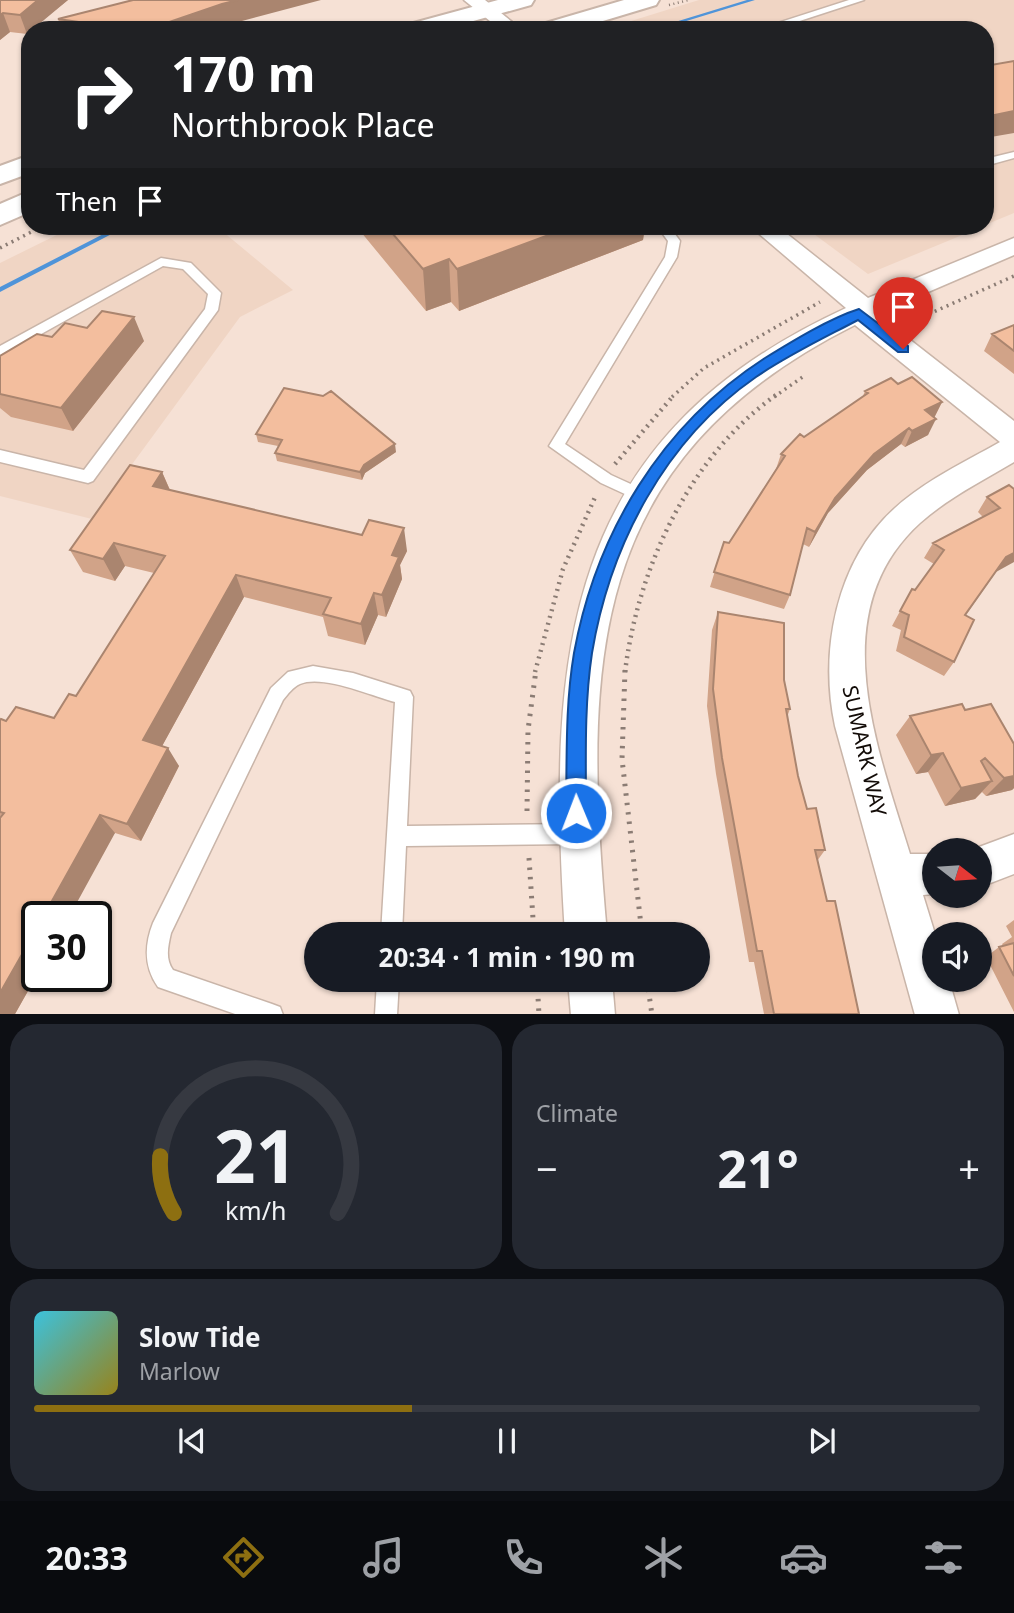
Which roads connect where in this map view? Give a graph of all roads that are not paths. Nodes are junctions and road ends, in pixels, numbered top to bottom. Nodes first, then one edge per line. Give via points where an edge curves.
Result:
1 (523, 0) edge
2 (648, 0) edge
3 (859, 0) edge
4 (480, 5) edge
5 (616, 6) edge
6 (438, 21) edge
7 (501, 21) edge
8 (573, 21) edge
9 (790, 21) edge
10 (1014, 155) edge
11 (994, 161) edge
12 (21, 204) edge
13 (0, 215) edge
14 (21, 216) edge
15 (0, 227) edge
16 (670, 235) edge
17 (773, 235) edge
18 (1014, 246) edge
19 (868, 309) junction
20 (0, 352) edge
21 (1014, 414) edge
22 (1014, 437) edge
23 (1014, 448) edge
24 (0, 456) edge
25 (640, 495) junction
26 (577, 834) junction
27 (397, 836) junction
28 (1014, 855) edge
29 (992, 863) edge
30 (915, 875) edge
31 (392, 922) edge
32 (585, 922) edge
33 (387, 992) edge
34 (591, 992) edge
35 (272, 1014) edge
36 (386, 1014) edge
37 (593, 1014) edge
38 (937, 1014) edge

1 - 4 main road
2 - 5 main road
3 - 9 lane
4 - 6 main road
4 - 7 street
5 - 8 main road
10 - 11 lane
12 - 13 main road
14 - 15 main road
16 - 25 lane via 674,241 671,257 556,446
17 - 19 street
18 - 19 street
19 - 21 street
19 - 22 street
19 - 25 street via 783,353 714,403 673,447
20 - 24 lane via 150,265 187,266 215,293 211,310 88,477
23 - 30 street, SUMARK WAY via 925,501 895,528 875,556 857,597 846,683 856,736
25 - 26 street via 607,566 583,654 577,719
26 - 27 lane
26 - 32 street
27 - 31 lane
27 - 35 lane via 404,697 321,675 301,675 286,683 161,931 156,951 158,969 166,979
28 - 29 street
30 - 38 street, SUMARK WAY
33 - 36 lane
34 - 37 street

